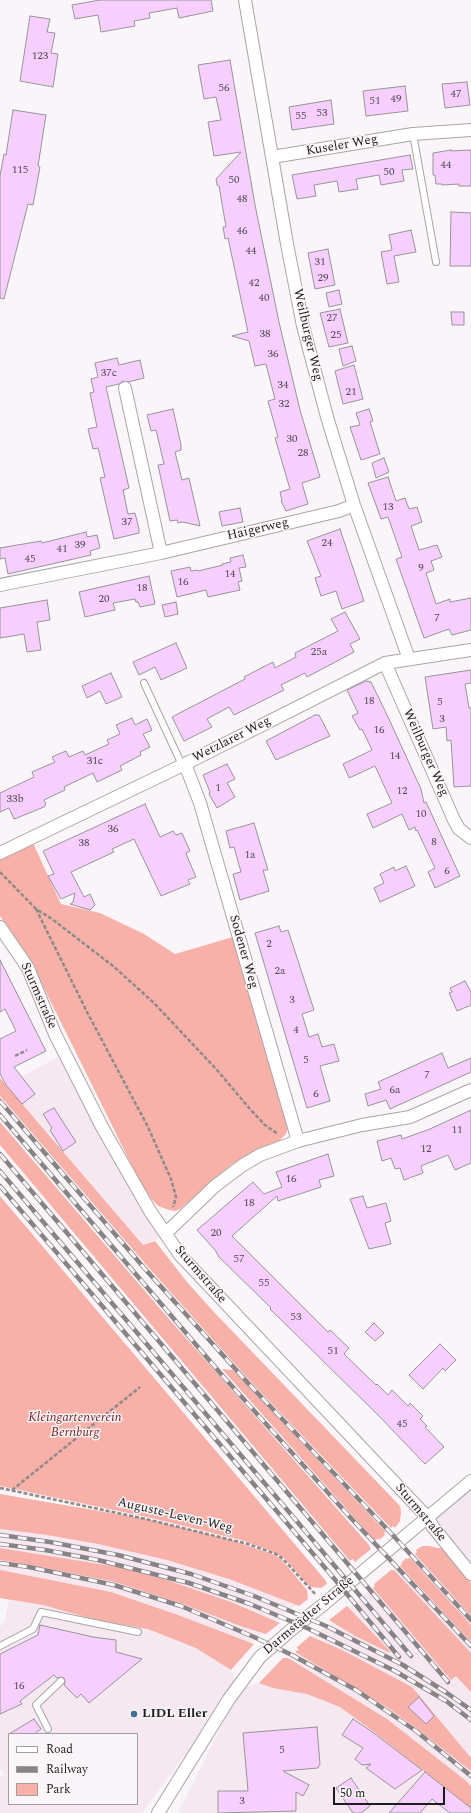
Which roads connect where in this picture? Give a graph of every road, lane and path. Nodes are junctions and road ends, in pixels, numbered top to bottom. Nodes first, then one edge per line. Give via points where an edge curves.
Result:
1 (245, 0) edge
2 (471, 130) edge
3 (413, 134) junction
4 (272, 157) junction
5 (436, 262) dead end
6 (125, 388) dead end
7 (354, 505) junction
8 (161, 553) junction
9 (0, 585) edge
10 (471, 650) edge
11 (409, 659) junction
12 (385, 662) junction
13 (144, 682) dead end
14 (184, 764) junction
15 (471, 838) edge
16 (0, 853) edge
17 (0, 872) edge
18 (36, 909) junction
19 (0, 927) edge
20 (27, 1050) dead end
21 (15, 1056) dead end
22 (471, 1090) edge
23 (295, 1142) junction
24 (172, 1212) dead end
25 (166, 1233) junction
26 (140, 1387) dead end
27 (471, 1481) edge
28 (0, 1488) edge
29 (12, 1491) junction
30 (428, 1518) junction
31 (471, 1574) edge
32 (324, 1604) junction
33 (138, 1632) dead end
34 (0, 1646) edge
35 (61, 1681) dead end
36 (48, 1729) dead end
37 (158, 1813) edge

1 - 4 street, Weilburger Weg
2 - 3 street, Kuseler Weg
3 - 4 street, Kuseler Weg
3 - 5 lane
4 - 7 street, Weilburger Weg via 303,326
6 - 8 street
7 - 8 street, Haigerweg via 339,511
7 - 11 street, Weilburger Weg
8 - 9 street, Haigerweg
10 - 11 street, Wetzlarer Weg
11 - 12 street, Wetzlarer Weg
12 - 14 street, Wetzlarer Weg
12 - 15 street, Weilburger Weg via 454,820 459,829
13 - 14 lane
14 - 16 street, Wetzlarer Weg
14 - 23 street, Sodener Weg via 200,803
17 - 18 path
18 - 23 path via 113,966 154,1003 265,1125
18 - 24 path via 148,1127 176,1197
19 - 25 street, Sturmstraße via 28,968 55,1034 102,1127 150,1211
20 - 21 path
22 - 23 street via 410,1117 362,1125
23 - 25 street via 260,1155 243,1165 215,1186
25 - 30 street, Sturmstraße via 184,1260
26 - 29 path
27 - 30 street, Darmstädter Straße
28 - 29 path, Auguste-Leven-Weg
29 - 32 path, Auguste-Leven-Weg via 146,1518 262,1549 283,1559
30 - 31 street, Sturmstraße
30 - 32 street, Darmstädter Straße
32 - 37 street, Darmstädter Straße via 260,1657 229,1699
33 - 34 lane via 41,1612 33,1629
35 - 36 lane via 36,1705

